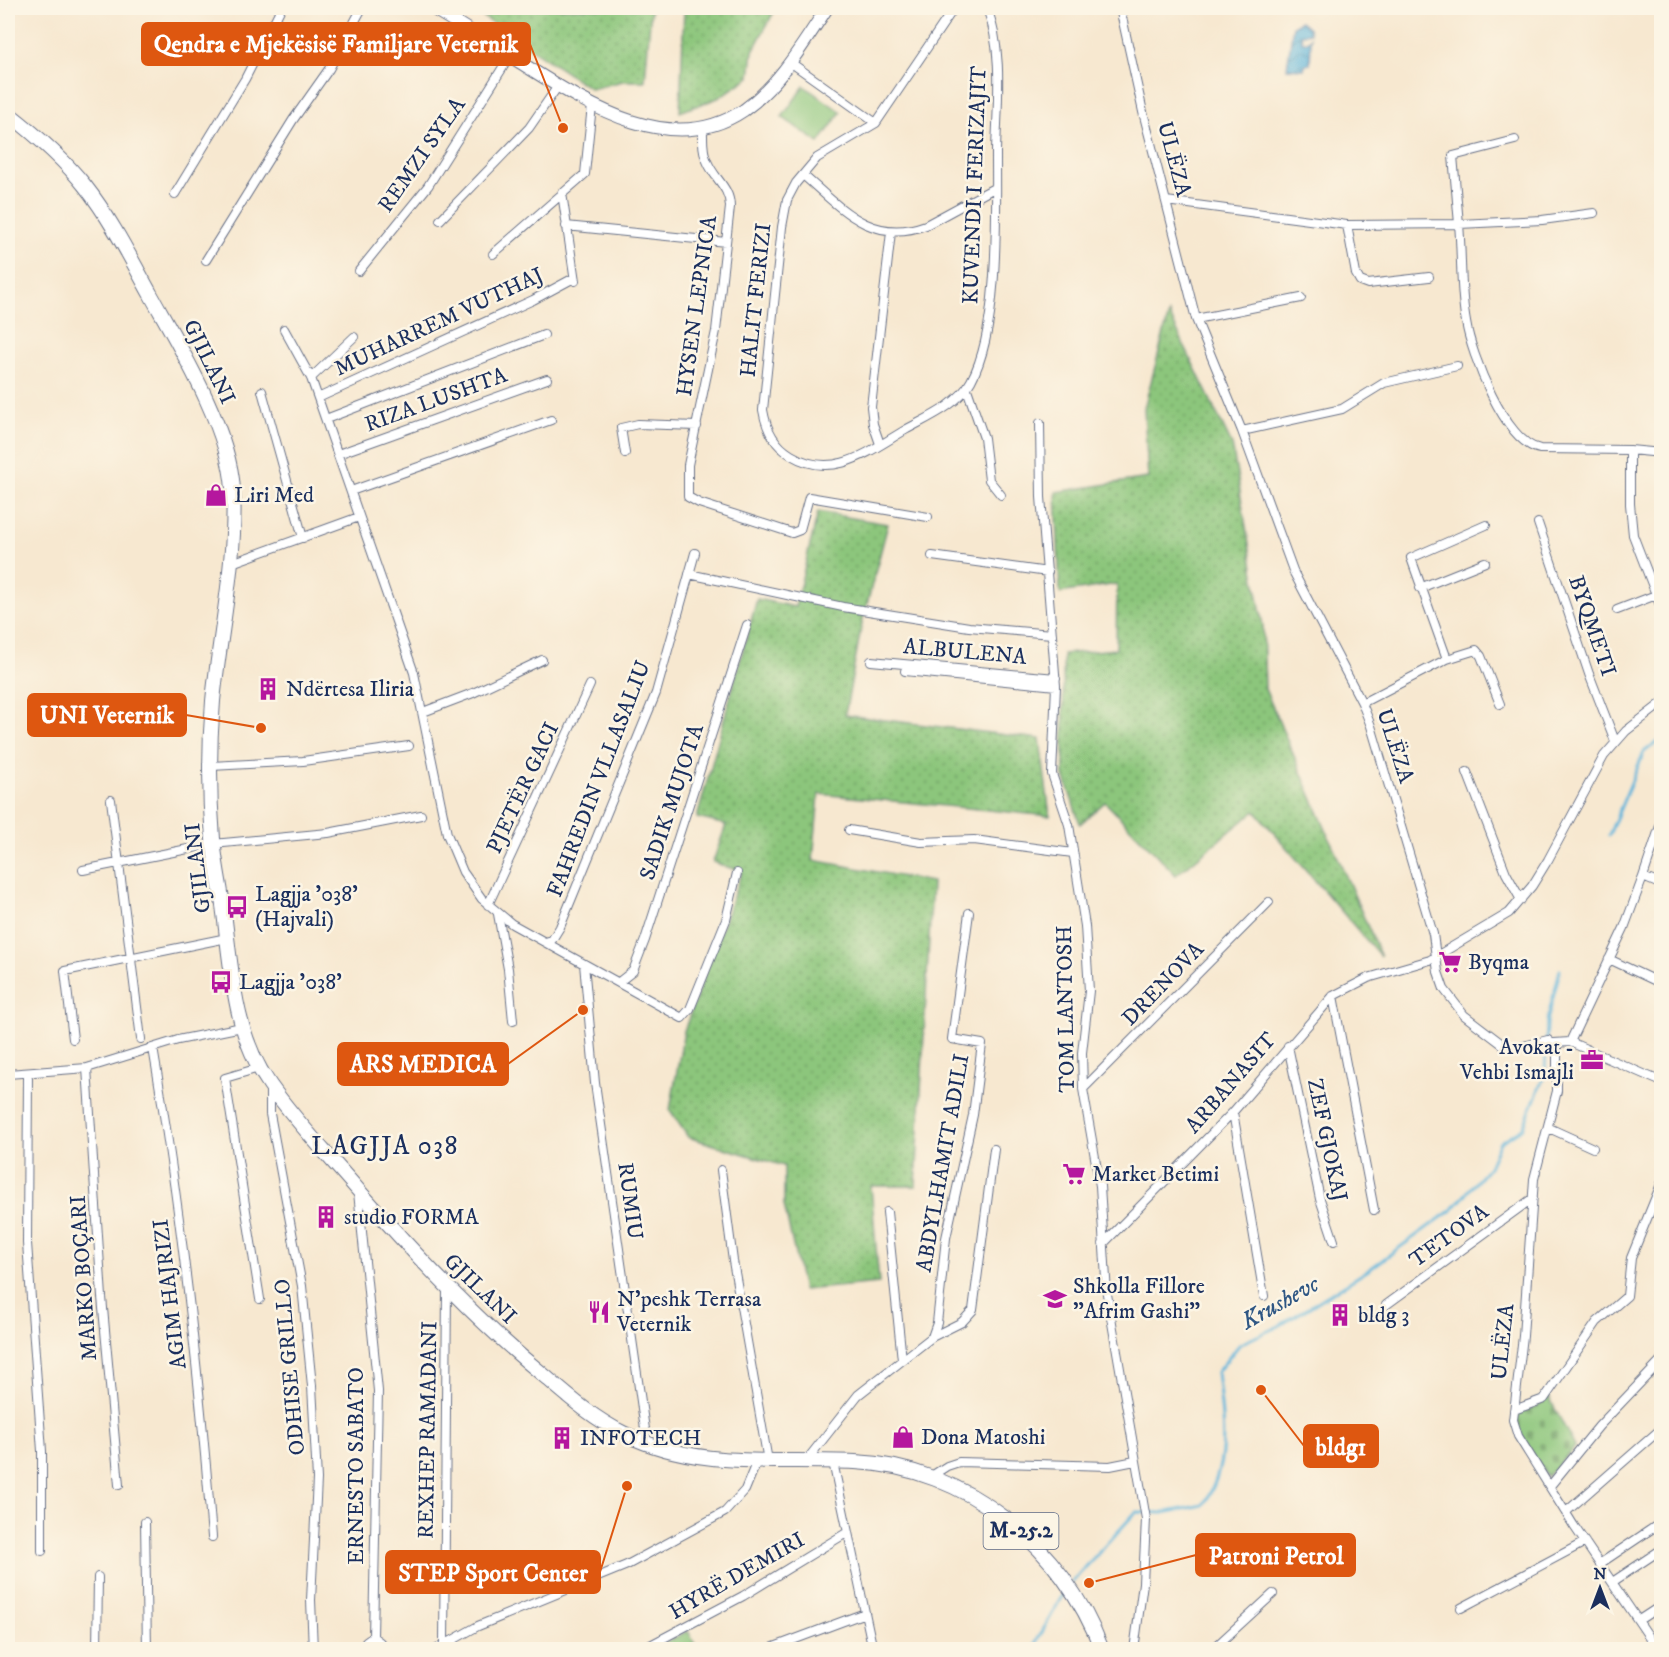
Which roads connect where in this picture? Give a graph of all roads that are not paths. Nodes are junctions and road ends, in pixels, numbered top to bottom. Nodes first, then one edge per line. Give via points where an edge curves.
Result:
1 (281, 8) edge
2 (362, 8) edge
3 (432, 8) edge
4 (827, 8) edge
5 (954, 8) edge
6 (987, 8) edge
7 (1120, 8) edge
8 (510, 56) junction
9 (790, 62) junction
10 (558, 86) junction
11 (592, 105) junction
12 (8, 113) edge
13 (876, 123) junction
14 (703, 128) junction
15 (1515, 140) dead end
16 (803, 175) junction
17 (996, 188) junction
18 (562, 193) junction
19 (175, 194) dead end
20 (1166, 201) junction
21 (1594, 213) dead end
22 (440, 220) dead end
23 (1459, 224) junction
24 (1347, 225) junction
25 (566, 226) junction
26 (891, 232) junction
27 (726, 242) junction
28 (493, 254) dead end
29 (206, 260) dead end
30 (360, 272) dead end
31 (1429, 277) dead end
32 (1301, 298) dead end
33 (1196, 319) junction
34 (284, 329) dead end
35 (544, 335) dead end
36 (354, 337) dead end
37 (1457, 366) dead end
38 (311, 378) junction
39 (547, 379) dead end
40 (967, 389) junction
41 (262, 391) dead end
42 (318, 398) junction
43 (326, 419) junction
44 (551, 420) dead end
45 (1040, 423) dead end
46 (697, 426) junction
47 (1242, 431) junction
48 (880, 444) junction
49 (1630, 450) junction
50 (625, 453) dead end
51 (1662, 453) edge
52 (338, 454) junction
53 (351, 491) junction
54 (1001, 495) dead end
55 (359, 517) junction
56 (928, 518) dead end
57 (1538, 523) dead end
58 (1486, 525) dead end
59 (303, 538) junction
60 (695, 554) dead end
61 (932, 556) dead end
62 (1485, 562) dead end
63 (229, 564) junction
64 (1048, 572) junction
65 (689, 574) junction
66 (1420, 588) junction
67 (1656, 595) junction
68 (1617, 610) dead end
69 (1662, 610) edge
70 (747, 625) dead end
71 (1052, 634) junction
72 (1447, 659) junction
73 (542, 660) dead end
74 (871, 661) dead end
75 (905, 671) dead end
76 (1056, 682) junction
77 (590, 685) dead end
78 (1362, 703) junction
79 (1662, 703) edge
80 (1500, 704) dead end
81 (423, 712) junction
82 (1615, 741) junction
83 (409, 746) dead end
84 (210, 766) junction
85 (1467, 772) dead end
86 (111, 800) dead end
87 (421, 815) dead end
88 (1662, 820) edge
89 (849, 830) dead end
90 (213, 844) junction
91 (1073, 853) junction
92 (118, 861) junction
93 (83, 870) dead end
94 (737, 873) dead end
95 (1643, 877) junction
96 (1662, 885) edge
97 (1521, 900) junction
98 (1269, 903) dead end
99 (488, 904) junction
100 (969, 913) dead end
101 (498, 914) junction
102 (227, 938) junction
103 (545, 942) junction
104 (1437, 956) junction
105 (131, 958) junction
106 (1609, 959) junction
107 (584, 964) junction
108 (619, 982) junction
109 (1662, 984) edge
110 (1333, 996) junction
111 (513, 1021) dead end
112 (242, 1027) junction
113 (73, 1039) dead end
114 (141, 1039) dead end
115 (1548, 1041) junction
116 (1569, 1042) junction
117 (1288, 1046) junction
118 (153, 1048) junction
119 (87, 1068) junction
120 (259, 1068) junction
121 (28, 1073) junction
122 (8, 1074) edge
123 (1662, 1082) edge
124 (270, 1084) junction
125 (1083, 1089) junction
126 (1233, 1112) junction
127 (1549, 1128) junction
128 (1593, 1148) dead end
129 (994, 1149) dead end
130 (722, 1170) dead end
131 (1662, 1182) edge
132 (358, 1188) junction
133 (1533, 1198) junction
134 (1374, 1210) dead end
135 (886, 1212) dead end
136 (1334, 1241) dead end
137 (1103, 1244) junction
138 (447, 1288) junction
139 (1264, 1296) dead end
140 (260, 1299) dead end
141 (1386, 1305) dead end
142 (932, 1337) junction
143 (902, 1360) junction
144 (1662, 1360) edge
145 (1514, 1410) junction
146 (1662, 1428) edge
147 (647, 1443) junction
148 (762, 1461) junction
149 (806, 1461) junction
150 (1134, 1461) junction
151 (833, 1462) junction
152 (933, 1475) junction
153 (118, 1485) dead end
154 (1550, 1486) junction
155 (1566, 1512) junction
156 (145, 1522) dead end
157 (1662, 1522) edge
158 (848, 1532) junction
159 (212, 1536) dead end
160 (1585, 1542) junction
161 (1662, 1549) edge
162 (42, 1551) dead end
163 (1601, 1563) junction
164 (98, 1577) dead end
165 (1614, 1581) junction
166 (1274, 1594) dead end
167 (1662, 1605) edge
168 (1461, 1608) dead end
169 (865, 1613) junction
170 (1639, 1620) junction
171 (373, 1637) junction
172 (444, 1644) junction
173 (97, 1650) edge
174 (147, 1650) edge
175 (313, 1650) edge
176 (369, 1650) edge
177 (378, 1650) edge
178 (435, 1650) edge
179 (641, 1650) edge
180 (766, 1650) edge
181 (873, 1650) edge
182 (1102, 1650) edge
183 (1134, 1650) edge
184 (1212, 1650) edge
185 (1658, 1650) edge

1 - 19 street via 240,87
2 - 29 street via 329,69
3 - 8 street
4 - 9 street
5 - 13 street, HALIT FERIZI
6 - 17 street, KUVENDI I FERIZAJIT via 997,62
7 - 20 street, ULËZA
8 - 10 street
8 - 30 street, REMZI SYLA via 428,186
9 - 13 street
9 - 14 street via 746,108
10 - 11 street
10 - 22 street via 529,128
11 - 14 street via 660,128
11 - 18 street via 588,167 581,180
12 - 63 main road, GJILANI / M-25.2 via 70,168 100,208 168,325 204,398 230,466 233,499
13 - 16 street, HALIT FERIZI via 817,158
14 - 27 street, HYSEN LEPNICA via 707,162 730,198
15 - 23 street via 1453,156
16 - 26 street via 860,222
16 - 48 street, HALIT FERIZI via 791,191 784,211 763,398 765,420 772,437 786,453 820,466 841,464
17 - 26 street via 926,225
17 - 40 street, KUVENDI I FERIZAJIT via 986,335
18 - 25 street, MUHARREM VUTHAJ
18 - 28 street
20 - 24 street
20 - 33 street, ULËZA
21 - 23 street
23 - 24 street
23 - 49 street via 1469,338 1491,391 1518,439 1540,449
24 - 31 street via 1360,281 1368,284
25 - 27 street
25 - 42 street, MUHARREM VUTHAJ via 574,280
26 - 48 street via 871,407
27 - 46 street, HYSEN LEPNICA via 716,331
32 - 33 street
33 - 47 street, ULËZA
34 - 38 street
35 - 43 street
36 - 38 street
37 - 47 street via 1384,383 1342,409
38 - 42 street
39 - 52 street, RIZA LUSHTA
40 - 48 street, HALIT FERIZI via 947,406
40 - 54 street via 984,438 989,480
41 - 59 street
42 - 43 street
43 - 52 street
44 - 53 street
45 - 64 street, TOM LANTOSH
46 - 50 street, HYSEN LEPNICA via 638,424 621,428
46 - 56 street, HYSEN LEPNICA via 688,465 687,492 688,497 699,503 792,533 800,530 809,497
47 - 78 street, ULËZA via 1294,573
49 - 51 street
49 - 67 street via 1631,520 1636,545
52 - 53 street
53 - 55 street
55 - 59 street
55 - 81 street via 417,681
57 - 82 street, BYQMETI
58 - 66 street via 1412,556
59 - 63 street
60 - 65 street, FAHREDIN VLLASALIU
61 - 64 street
62 - 66 street
63 - 84 main road, GJILANI / M-25.2
64 - 71 street, TOM LANTOSH
65 - 71 street via 843,607 978,628
65 - 103 street, FAHREDIN VLLASALIU via 657,693 643,729 560,927 552,940
66 - 72 street
67 - 68 street
67 - 69 street
70 - 108 street, SADIK MUJOTA via 645,940 633,970
71 - 76 street, TOM LANTOSH
72 - 78 street
72 - 80 street via 1476,650
73 - 81 street
74 - 76 street, ALBULENA
75 - 76 street, ALBULENA
76 - 91 street, TOM LANTOSH via 1052,774 1069,825
77 - 99 street, PJETËR GACI
78 - 104 street, ULËZA via 1416,872
79 - 82 street, ARBANASIT
81 - 99 street via 447,834 463,872
82 - 97 street, ARBANASIT
83 - 84 street via 303,760
84 - 90 main road, GJILANI / M-25.2
85 - 97 street via 1506,873
86 - 92 street
87 - 90 street via 328,833
88 - 95 street
89 - 91 street via 921,842 974,840
90 - 92 street
90 - 102 main road, GJILANI / M-25.2
91 - 125 street, TOM LANTOSH via 1088,969
92 - 93 street
92 - 105 street
94 - 108 street via 726,920 690,1009 682,1018
95 - 96 street
95 - 106 street
97 - 104 street, ARBANASIT via 1498,921
98 - 125 street, DRENOVA
99 - 101 street
100 - 142 street, ABDYLHAMIT ADILI via 952,1039 982,1044
101 - 103 street
101 - 111 street
102 - 105 street
102 - 112 main road, GJILANI / M-25.2
103 - 107 street
104 - 110 street, ARBANASIT via 1368,978
104 - 115 street, ULËZA via 1440,980 1449,997 1483,1032 1512,1048
105 - 113 street via 65,971
105 - 114 street
106 - 109 street
106 - 116 street
107 - 108 street
107 - 147 street, RUMIU via 595,1083
110 - 117 street, ARBANASIT
110 - 134 street
112 - 118 street
112 - 120 main road, GJILANI / M-25.2
115 - 116 street
115 - 127 street, ULËZA via 1559,1054 1559,1077
116 - 123 street
117 - 126 street, ARBANASIT
117 - 136 street, ZEF GJOKAJ via 1318,1192
118 - 119 street
118 - 159 street, AGIM HAJRIZI via 193,1321
119 - 121 street
119 - 153 street, MARKO BOÇARI
120 - 124 main road, GJILANI / M-25.2
120 - 140 street via 225,1078
121 - 122 street
121 - 162 street via 27,1243 42,1451
124 - 132 main road, GJILANI / M-25.2
124 - 175 street, ODHISE GRILLO via 270,1114 303,1286 312,1386 316,1470
125 - 137 street, TOM LANTOSH via 1100,1186
126 - 137 street, ARBANASIT
126 - 139 street
127 - 128 street
127 - 133 street, ULËZA via 1537,1164
129 - 142 street via 976,1304 962,1322
130 - 148 street
131 - 145 street via 1631,1258 1627,1296 1597,1322 1544,1399
132 - 138 main road, GJILANI / M-25.2
132 - 171 street, ERNESTO SABATO via 378,1391
133 - 141 street, TETOVA
133 - 145 street, ULËZA
135 - 143 street
137 - 150 street, TOM LANTOSH via 1107,1294
138 - 147 main road, GJILANI / M-25.2 via 571,1399 603,1422
138 - 172 street, REXHEP RAMADANI
142 - 143 street
143 - 149 street via 858,1395
144 - 154 street via 1599,1426
145 - 154 street, ULËZA via 1518,1436
146 - 155 street
147 - 148 main road, GJILANI / M-25.2 via 699,1457
148 - 149 main road, GJILANI / M-25.2
148 - 172 street via 745,1490 725,1512 627,1565
149 - 151 main road, GJILANI / M-25.2
150 - 152 street via 1110,1466 959,1462
150 - 183 street, TOM LANTOSH via 1146,1519
151 - 152 main road, GJILANI / M-25.2 via 876,1463
151 - 158 street
152 - 182 main road, GJILANI / M-25.2 via 1014,1524 1079,1599
154 - 155 street, ULËZA
155 - 160 street, ULËZA
156 - 174 street
157 - 163 street
158 - 169 street
158 - 179 street, HYRË DEMIRI via 743,1596
160 - 163 street, ULËZA
160 - 168 street
161 - 165 street
163 - 165 street, ULËZA
164 - 173 street
165 - 170 street, ULËZA
166 - 184 street
167 - 170 street
169 - 180 street
169 - 181 street
170 - 185 street, ULËZA
171 - 176 street via 366,1642
171 - 177 street via 380,1642
172 - 178 street

